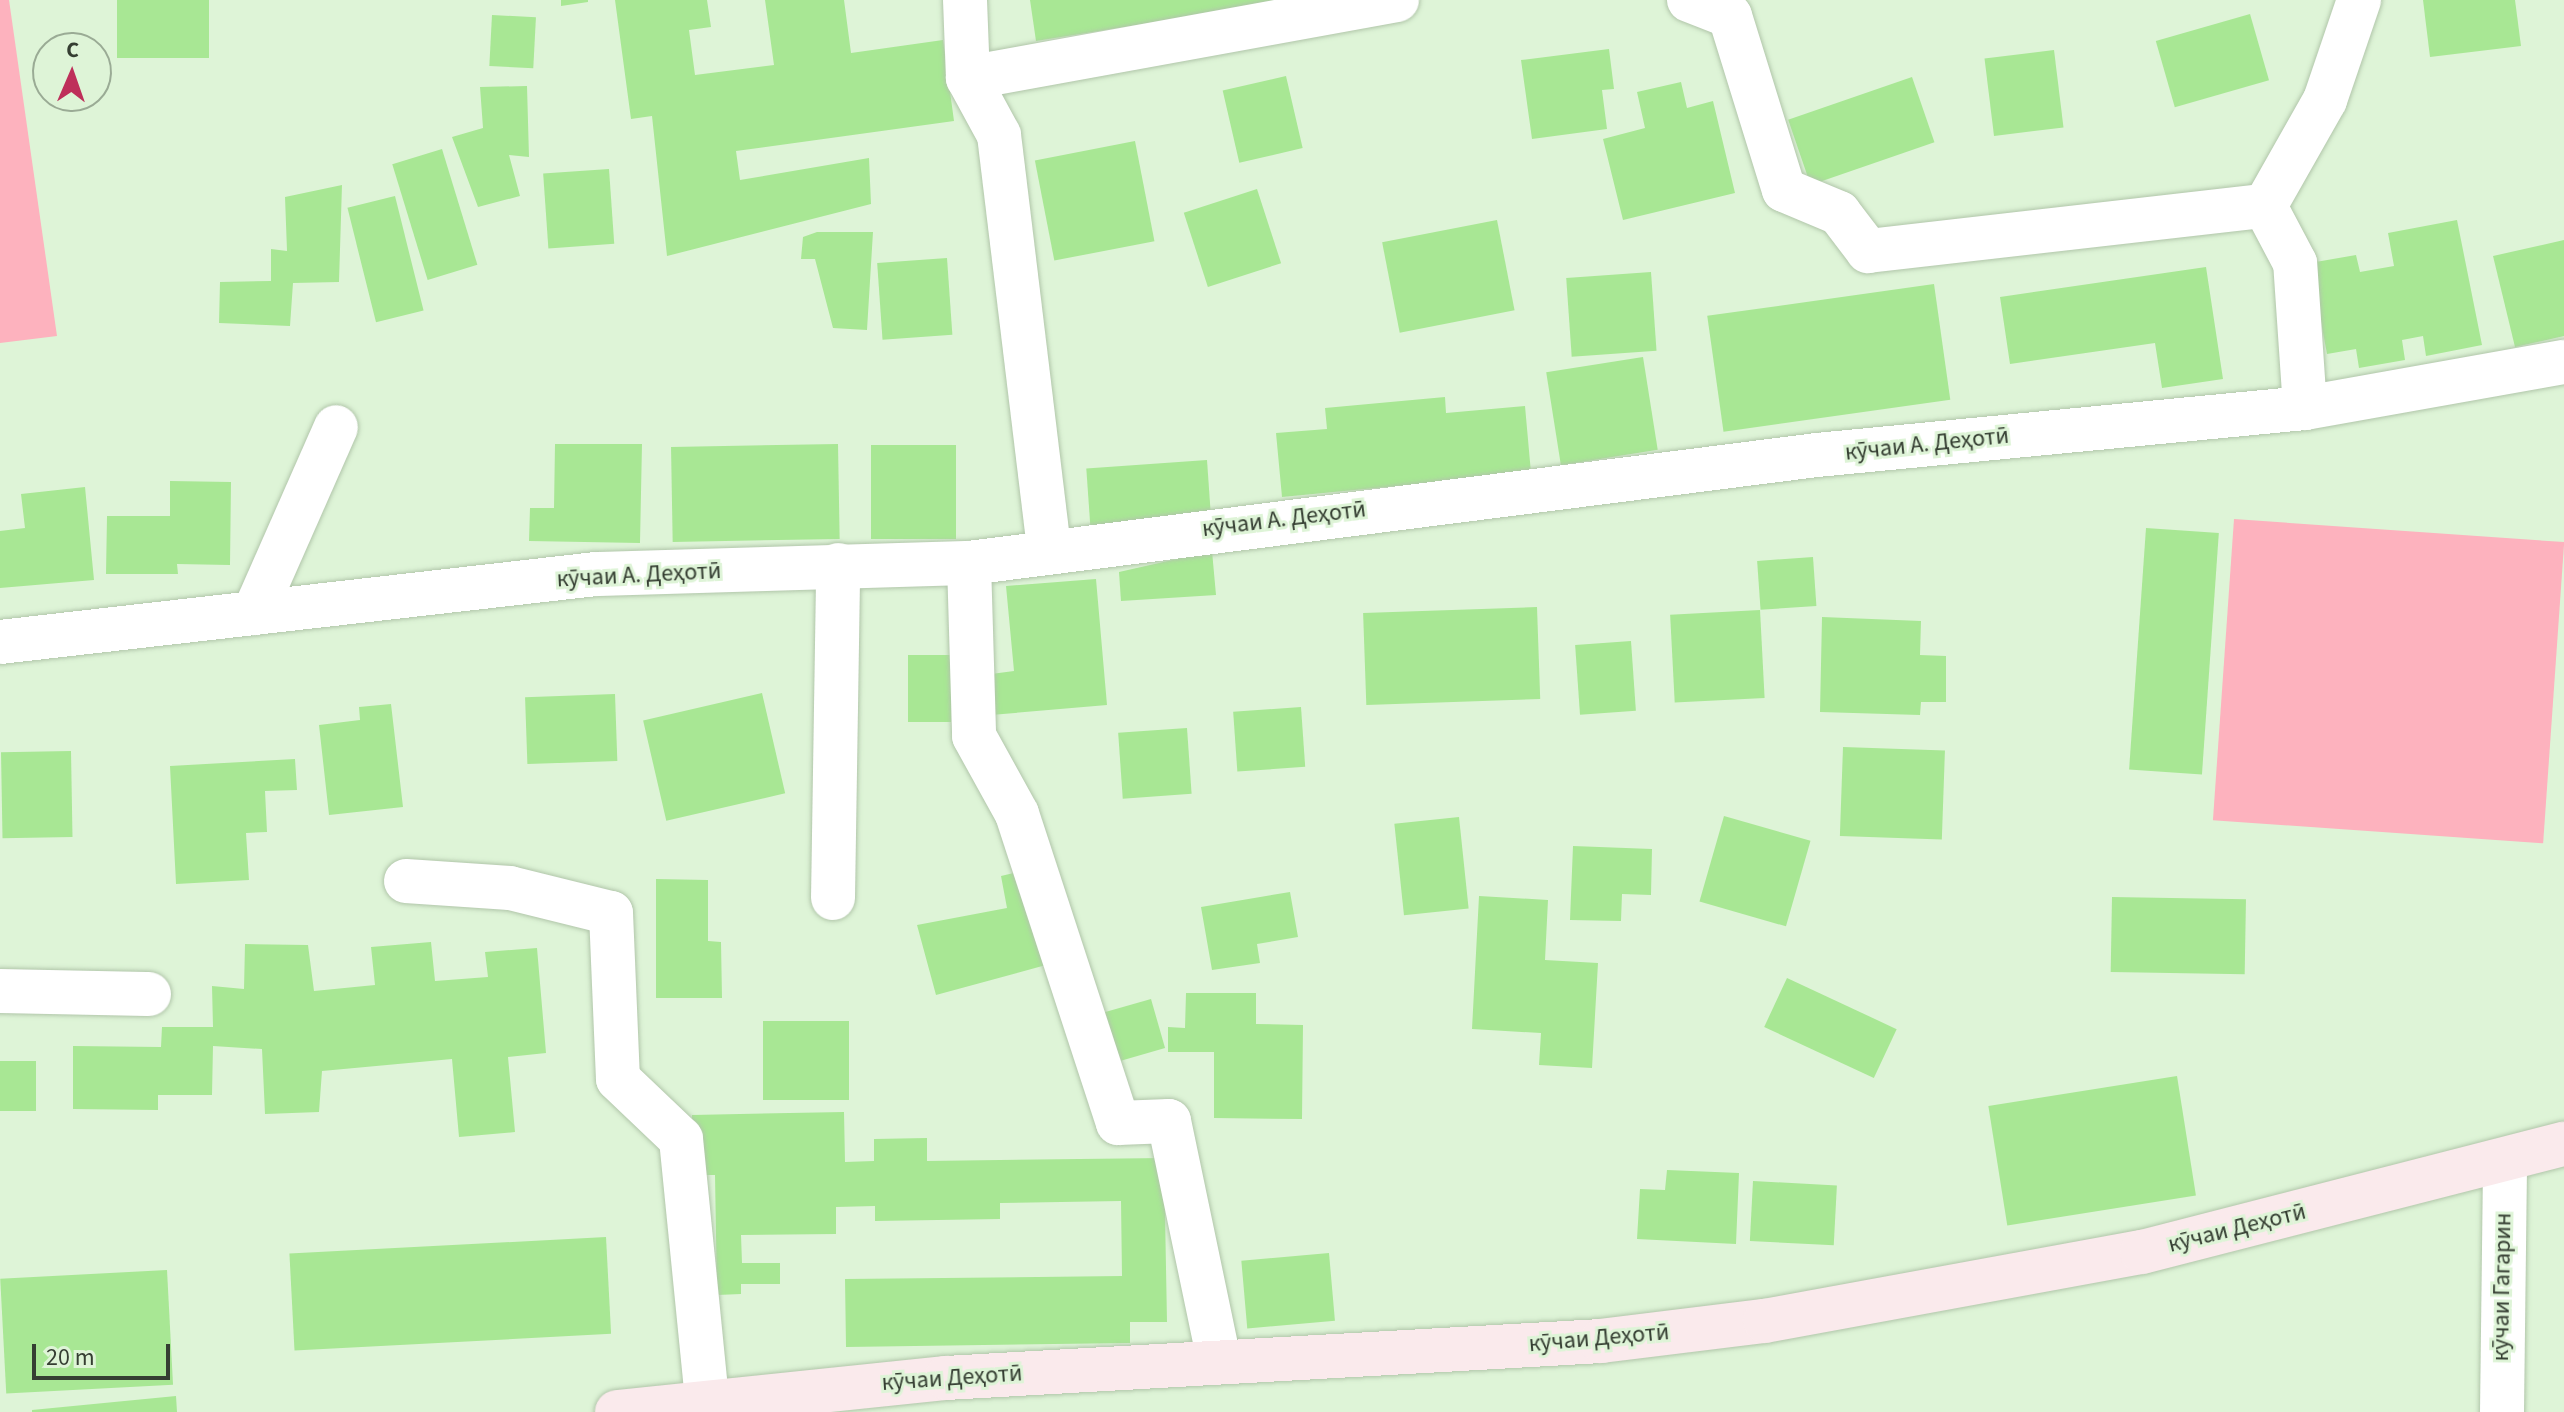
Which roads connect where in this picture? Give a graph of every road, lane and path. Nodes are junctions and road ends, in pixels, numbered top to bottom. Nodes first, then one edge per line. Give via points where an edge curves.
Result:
1 (965, 0) edge
2 (1397, 0) edge
3 (1689, 0) edge
4 (2359, 0) edge
5 (968, 78) junction
6 (2265, 206) junction
7 (2564, 362) edge
8 (2305, 408) junction
9 (336, 427) dead end
10 (1049, 548) junction
11 (969, 563) junction
12 (838, 565) junction
13 (254, 613) junction
14 (0, 642) edge
15 (406, 881) dead end
16 (833, 898) dead end
17 (0, 991) edge
18 (149, 994) dead end
19 (2564, 1144) edge
20 (2505, 1162) junction
21 (1219, 1360) junction
22 (707, 1398) junction
23 (617, 1412) edge
24 (2502, 1412) edge

1 - 5 street
2 - 5 street
3 - 6 street via 1730,16 1784,190 1839,213 1868,251
4 - 6 street via 2325,100
5 - 10 street via 999,135
6 - 8 street via 2295,263
7 - 8 street, кӯчаи А. Деҳотӣ
8 - 10 street, кӯчаи А. Деҳотӣ via 1817,455
9 - 13 street
10 - 11 street, кӯчаи А. Деҳотӣ
11 - 12 street, кӯчаи А. Деҳотӣ
11 - 21 street via 974,736 1017,814 1118,1123 1169,1121
12 - 13 street, кӯчаи А. Деҳотӣ via 596,574
12 - 16 street
13 - 14 street, кӯчаи А. Деҳотӣ
15 - 22 street via 510,888 611,913 618,1079 681,1139
17 - 18 street
19 - 20 main road, кӯчаи Деҳотӣ
20 - 21 main road, кӯчаи Деҳотӣ via 2142,1252 1765,1321 1601,1341
20 - 24 street, кӯчаи Гагарин
21 - 22 main road, кӯчаи Деҳотӣ
22 - 23 main road, кӯчаи Деҳотӣ

